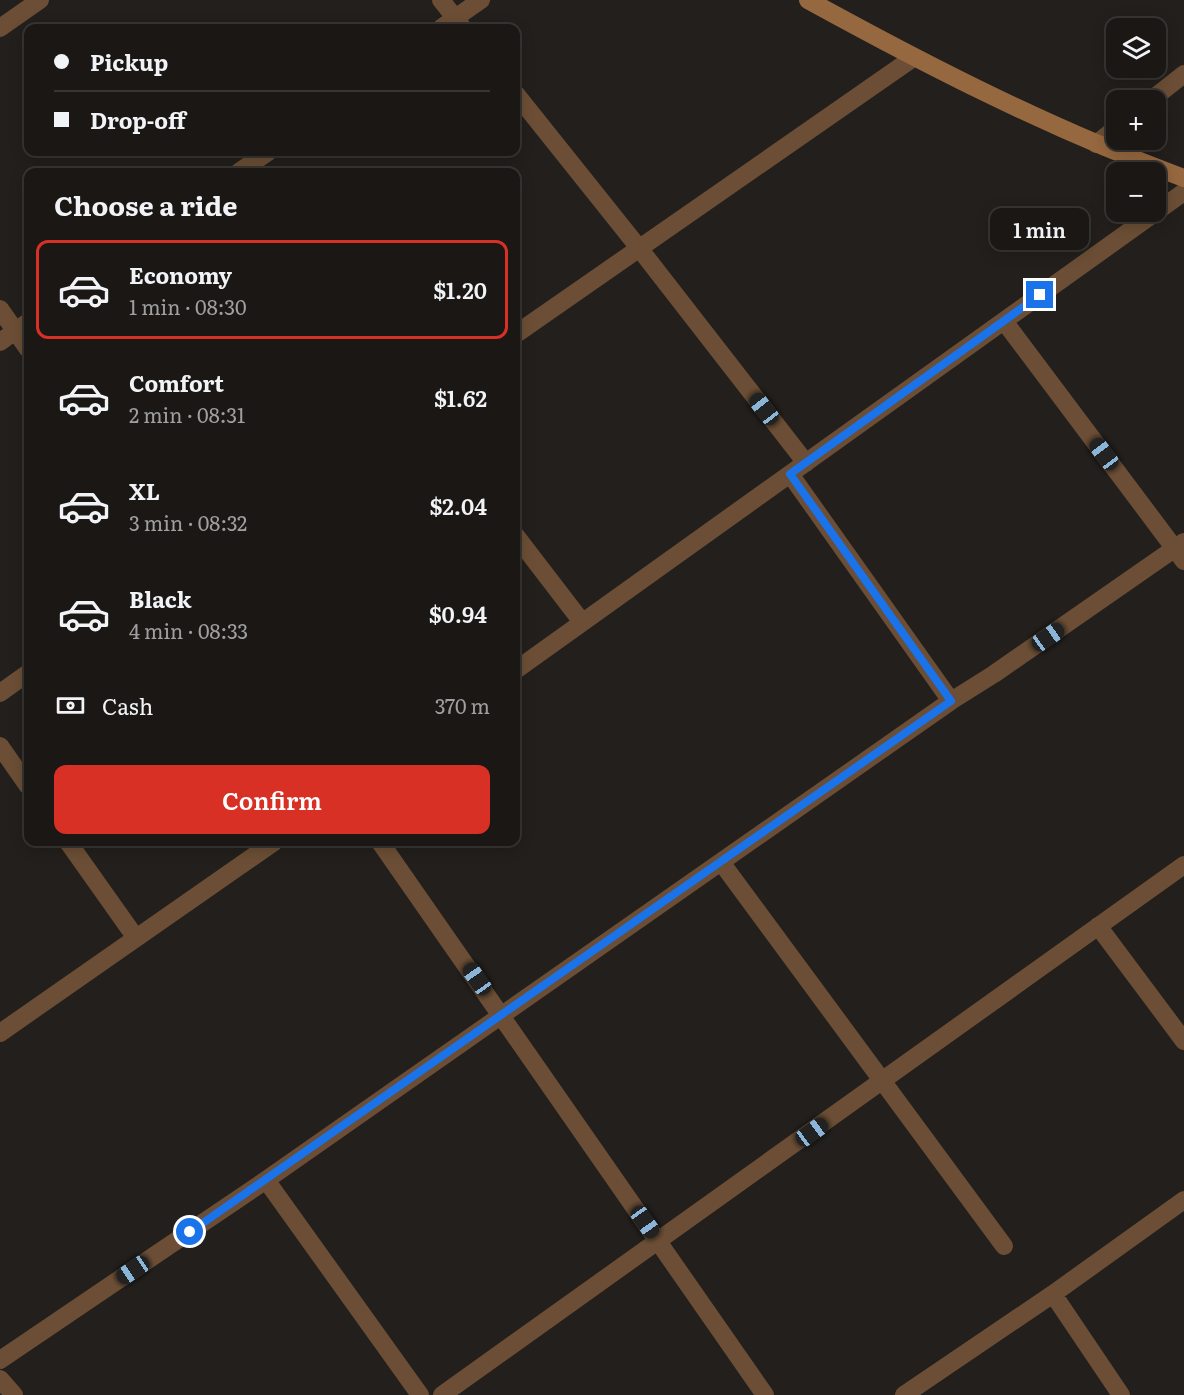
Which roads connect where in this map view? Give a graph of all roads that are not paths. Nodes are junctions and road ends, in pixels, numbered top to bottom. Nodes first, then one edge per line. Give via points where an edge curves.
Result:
1 (40, 0) edge
2 (441, 0) edge
3 (481, 0) edge
4 (807, 0) edge
5 (453, 24) edge
6 (454, 24) edge
7 (0, 28) edge
8 (913, 57) junction
9 (1184, 74) edge
10 (1164, 90) edge
11 (520, 99) edge
12 (1106, 136) edge
13 (1096, 144) junction
14 (263, 156) edge
15 (246, 168) edge
16 (1184, 178) edge
17 (1184, 192) edge
18 (639, 248) junction
19 (0, 309) edge
20 (1004, 321) junction
21 (22, 326) edge
22 (520, 331) edge
23 (0, 342) edge
24 (806, 463) junction
25 (790, 474) junction
26 (520, 541) edge
27 (1181, 551) edge
28 (582, 622) junction
29 (520, 667) edge
30 (24, 676) edge
31 (0, 693) edge
32 (951, 701) junction
33 (0, 746) edge
34 (24, 780) edge
35 (71, 846) edge
36 (268, 846) edge
37 (383, 846) edge
38 (721, 862) junction
39 (1184, 865) edge
40 (1098, 926) junction
41 (136, 938) junction
42 (502, 1015) junction
43 (0, 1033) edge
44 (1184, 1041) edge
45 (882, 1081) junction
46 (266, 1180) junction
47 (1184, 1200) edge
48 (658, 1241) junction
49 (1004, 1246) dead end
50 (1053, 1294) junction
51 (0, 1360) edge
52 (0, 1379) edge
53 (14, 1395) edge
54 (420, 1395) edge
55 (442, 1395) edge
56 (765, 1395) edge
57 (904, 1395) edge
58 (1121, 1395) edge

1 - 7 street
2 - 5 street
3 - 6 street
4 - 8 street
8 - 13 street
8 - 18 street
9 - 10 street
11 - 18 street
12 - 13 street
13 - 16 street
14 - 15 street
17 - 20 street
18 - 22 street
18 - 24 street
19 - 21 street
20 - 24 street
20 - 27 street
21 - 23 street
24 - 25 street
25 - 28 street
25 - 32 street
26 - 28 street
27 - 32 street
28 - 29 street
30 - 31 street
32 - 38 street
33 - 34 street
35 - 41 street
36 - 41 street
37 - 42 street
38 - 42 street
38 - 45 street
39 - 40 street
40 - 44 street
40 - 45 street
41 - 43 street
42 - 46 street
42 - 48 street
45 - 48 street
45 - 49 street
46 - 51 street
46 - 54 street
47 - 50 street
48 - 55 street
48 - 56 street
50 - 57 street
50 - 58 street
52 - 53 street

